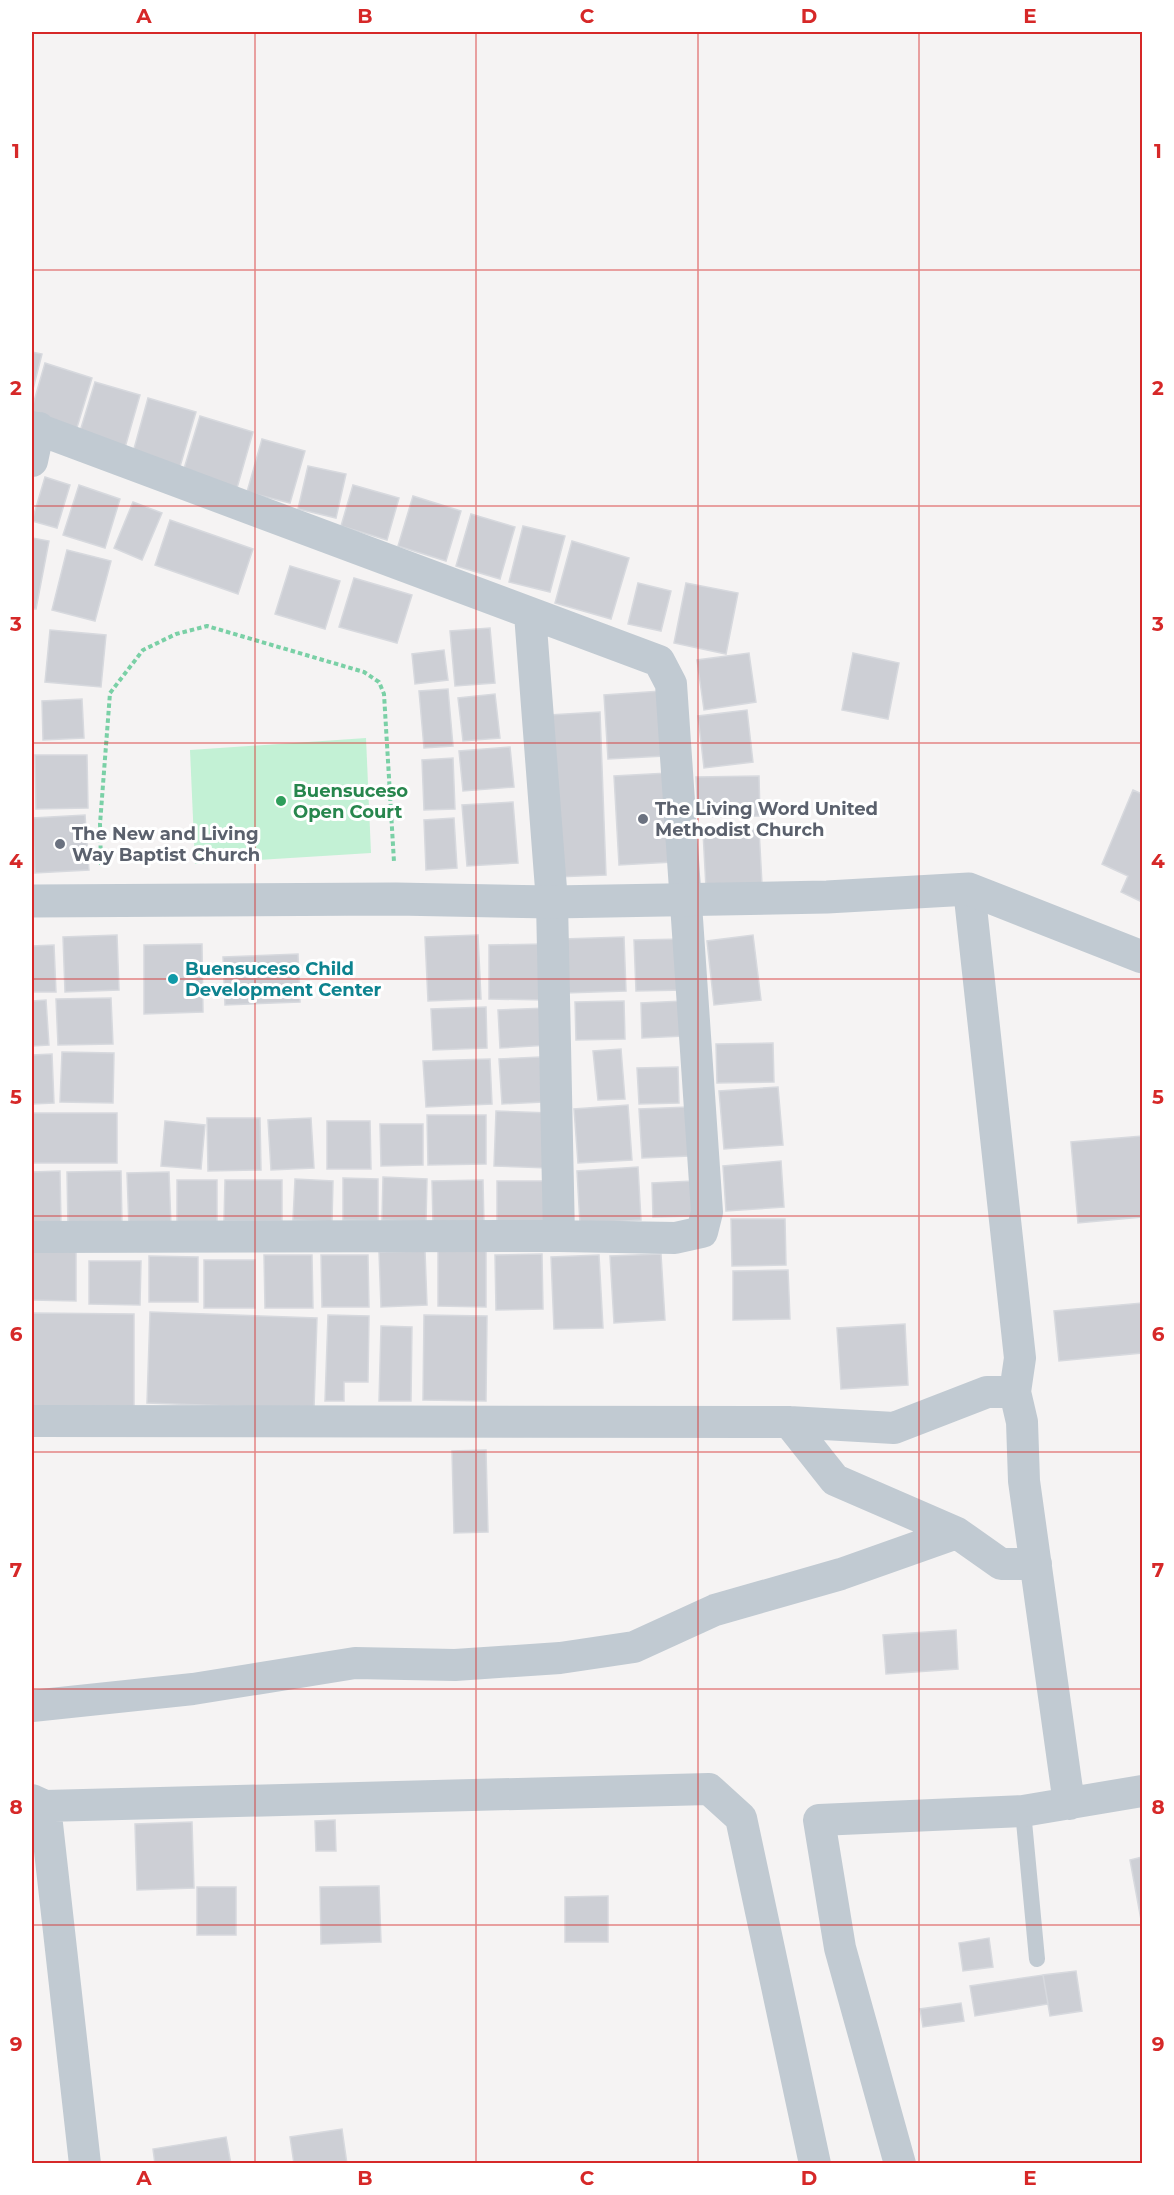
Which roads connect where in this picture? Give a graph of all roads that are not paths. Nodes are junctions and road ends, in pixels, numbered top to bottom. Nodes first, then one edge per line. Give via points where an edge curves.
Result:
1 (35, 427) edge
2 (32, 461) edge
3 (531, 614) junction
4 (969, 889) junction
5 (685, 899) junction
6 (32, 901) edge
7 (552, 902) junction
8 (1143, 957) edge
9 (559, 1236) junction
10 (32, 1237) edge
11 (1015, 1392) junction
12 (32, 1421) edge
13 (789, 1422) junction
14 (957, 1533) junction
15 (1036, 1563) junction
16 (32, 1706) edge
17 (1143, 1791) edge
18 (38, 1803) edge
19 (1069, 1804) junction
20 (1023, 1811) junction
21 (1037, 1959) dead end
22 (85, 2163) edge
23 (815, 2163) edge
24 (900, 2163) edge

1 - 2 street
1 - 3 street
3 - 5 street via 659,661 670,684
3 - 7 street
4 - 5 street
4 - 8 street
4 - 11 street via 1020,1358
5 - 7 street
5 - 9 street via 707,1212 702,1232 675,1238
6 - 7 street
7 - 9 street
9 - 10 street
11 - 13 street via 987,1392 894,1428
11 - 15 street via 1022,1422 1023,1481
12 - 13 street
13 - 14 street via 835,1480
14 - 15 street via 1001,1564
14 - 16 street via 841,1574 715,1610 634,1647 560,1658 455,1665 354,1663 193,1689
15 - 19 street
17 - 19 street
18 - 22 street
18 - 23 street via 709,1790 741,1818
19 - 20 street
20 - 21 lane
20 - 24 street via 819,1820 840,1948

